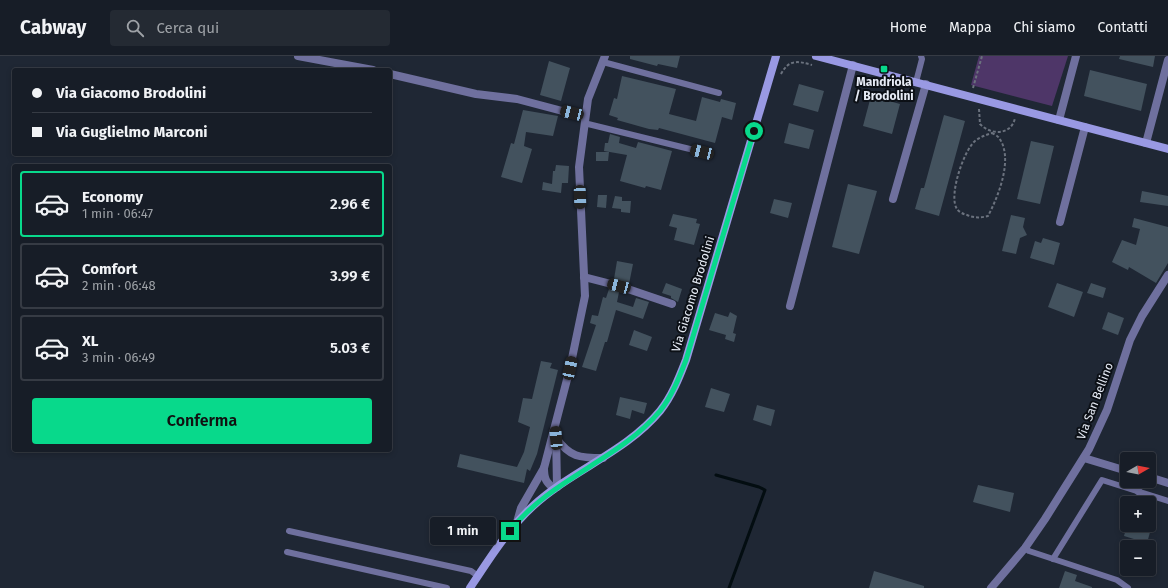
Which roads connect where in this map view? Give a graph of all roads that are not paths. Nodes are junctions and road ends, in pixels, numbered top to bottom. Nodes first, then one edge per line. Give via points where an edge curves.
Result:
1 (298, 56) edge
2 (776, 56) edge
3 (816, 56) edge
4 (929, 56) edge
5 (1076, 56) edge
6 (922, 58) edge
7 (604, 59) edge
8 (1168, 60) edge
9 (853, 65) junction
10 (361, 68) edge
11 (392, 74) edge
12 (916, 82) junction
13 (926, 84) junction
14 (719, 93) dead end
15 (585, 120) junction
16 (1058, 120) junction
17 (1085, 127) junction
18 (1146, 143) junction
19 (1168, 149) edge
20 (702, 152) dead end
21 (893, 199) dead end
22 (1060, 222) dead end
23 (1168, 275) edge
24 (584, 277) junction
25 (672, 304) dead end
26 (790, 306) dead end
27 (555, 424) junction
28 (556, 438) junction
29 (602, 458) junction
30 (1084, 458) junction
31 (544, 468) junction
32 (1120, 469) edge
33 (1156, 480) edge
34 (1168, 483) edge
35 (555, 488) junction
36 (1139, 488) edge
37 (1138, 492) junction
38 (1168, 501) edge
39 (517, 522) junction
40 (289, 531) dead end
41 (1025, 548) junction
42 (287, 552) dead end
43 (1053, 559) junction
44 (478, 576) junction
45 (447, 588) edge
46 (470, 588) edge
47 (991, 588) edge
48 (1128, 588) edge

1 - 10 street
2 - 29 street, Via Giacomo Brodolini via 679,380 668,400 651,420 637,434
3 - 9 street
4 - 6 lane
5 - 16 street
6 - 12 lane
7 - 14 lane
7 - 15 street via 588,99
8 - 18 street
9 - 12 street
9 - 26 street
11 - 15 street via 476,94 517,99
12 - 13 street
13 - 16 street
13 - 21 street
15 - 20 lane
15 - 24 street via 579,167
16 - 17 street
17 - 18 street
17 - 22 street
18 - 19 street
23 - 30 street, Via San Bellino via 1130,340 1107,410
24 - 25 street
24 - 27 street via 585,296
27 - 28 street
27 - 31 street
28 - 29 street via 565,450 575,455
28 - 35 street
29 - 35 street, Via Giacomo Brodolini
30 - 32 street
30 - 41 street, Via San Bellino
31 - 35 street via 544,478
31 - 39 street via 521,508
33 - 34 street
35 - 39 street, Via Giacomo Brodolini
36 - 37 lane
37 - 38 lane
37 - 43 lane via 1102,480
39 - 44 street, Via Giacomo Brodolini
40 - 44 lane via 471,571
41 - 43 lane
41 - 47 street, Via San Bellino
42 - 45 lane
43 - 48 lane via 1116,580
44 - 46 street, Via Giacomo Brodolini

